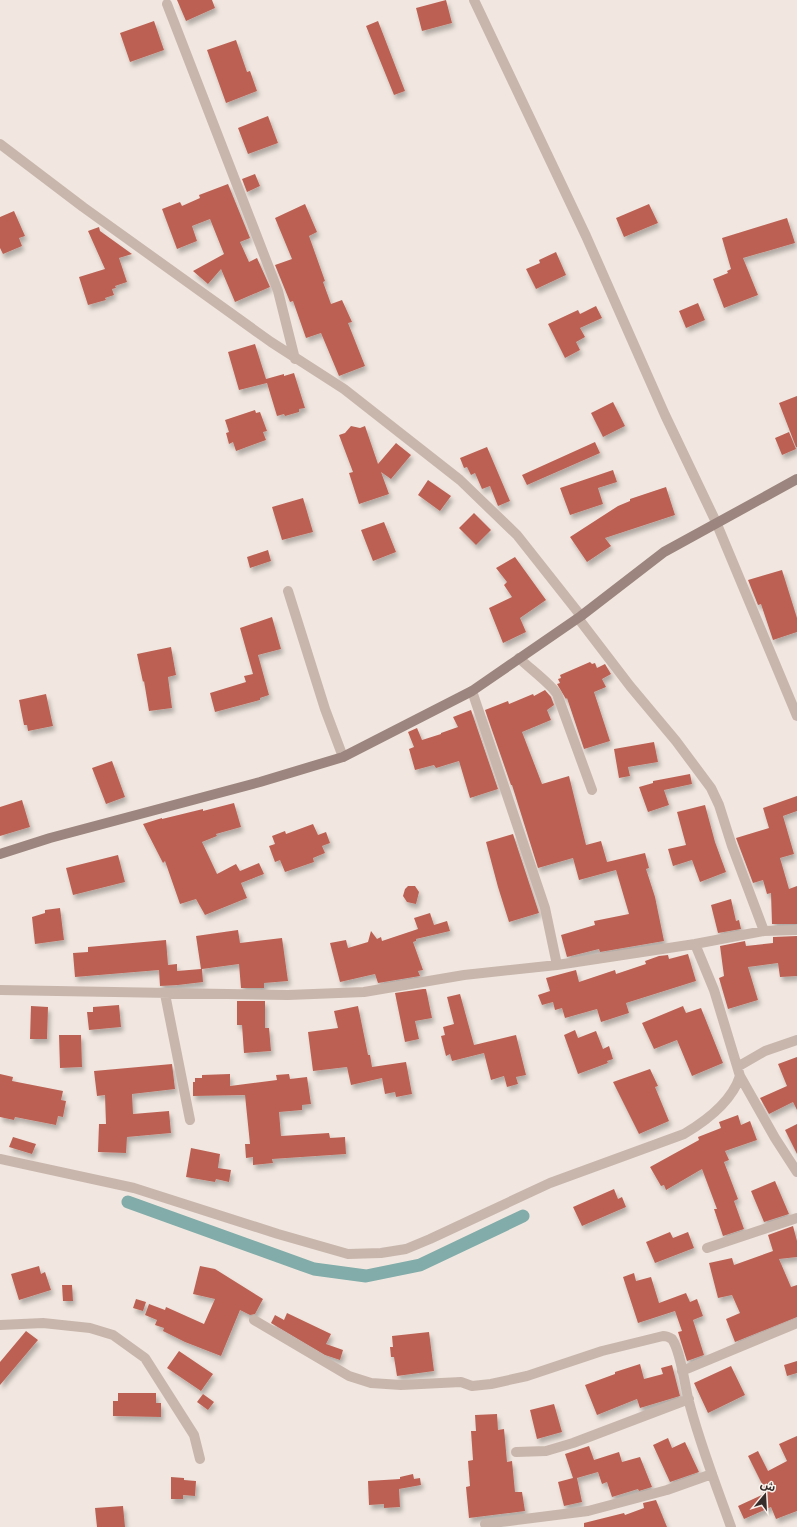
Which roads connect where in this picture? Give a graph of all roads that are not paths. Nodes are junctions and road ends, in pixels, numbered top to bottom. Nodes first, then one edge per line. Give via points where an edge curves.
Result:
1 (474, 0) edge
2 (167, 4) dead end
3 (0, 144) edge
4 (295, 359) junction
5 (797, 479) edge
6 (716, 522) junction
7 (288, 591) dead end
8 (579, 617) junction
9 (519, 658) junction
10 (472, 691) junction
11 (797, 716) edge
12 (343, 757) junction
13 (592, 790) dead end
14 (0, 854) edge
15 (797, 930) edge
16 (764, 931) junction
17 (695, 944) junction
18 (557, 965) junction
19 (0, 990) edge
20 (166, 994) junction
21 (797, 1040) edge
22 (739, 1071) junction
23 (190, 1120) dead end
24 (0, 1158) edge
25 (797, 1172) edge
26 (797, 1218) edge
27 (706, 1248) dead end
28 (254, 1320) dead end
29 (797, 1323) edge
30 (0, 1325) edge
31 (682, 1371) junction
32 (688, 1399) junction
33 (516, 1452) dead end
34 (200, 1460) dead end
35 (712, 1474) junction
36 (485, 1524) dead end
37 (731, 1527) edge

1 - 6 street via 589,242 665,416
2 - 4 street via 278,291
3 - 4 street via 83,207
4 - 8 street via 344,389 460,480 518,535
5 - 6 main road
6 - 8 main road via 664,552
6 - 11 street
7 - 12 street
8 - 9 main road
8 - 16 street via 710,788 719,805
9 - 10 main road
9 - 13 street via 557,694
10 - 12 main road
10 - 18 street via 545,908
12 - 14 main road
15 - 16 street
16 - 17 street
17 - 18 street
17 - 22 street via 714,990
18 - 20 street via 464,975 357,992 288,995
19 - 20 street
20 - 23 street
21 - 22 street via 766,1051
22 - 24 street via 737,1086 721,1106 684,1134 550,1183 406,1249 380,1253 348,1254 134,1188
22 - 25 street via 775,1138
26 - 27 street
28 - 31 street via 334,1369 371,1383 401,1385 461,1382 478,1386 527,1376 602,1351 663,1336 672,1340
29 - 31 street
30 - 34 street via 43,1323 90,1328 113,1335 145,1358 194,1434
31 - 32 street
32 - 33 street via 573,1443 546,1451
32 - 35 street
35 - 36 street via 667,1490 588,1511
35 - 37 street

